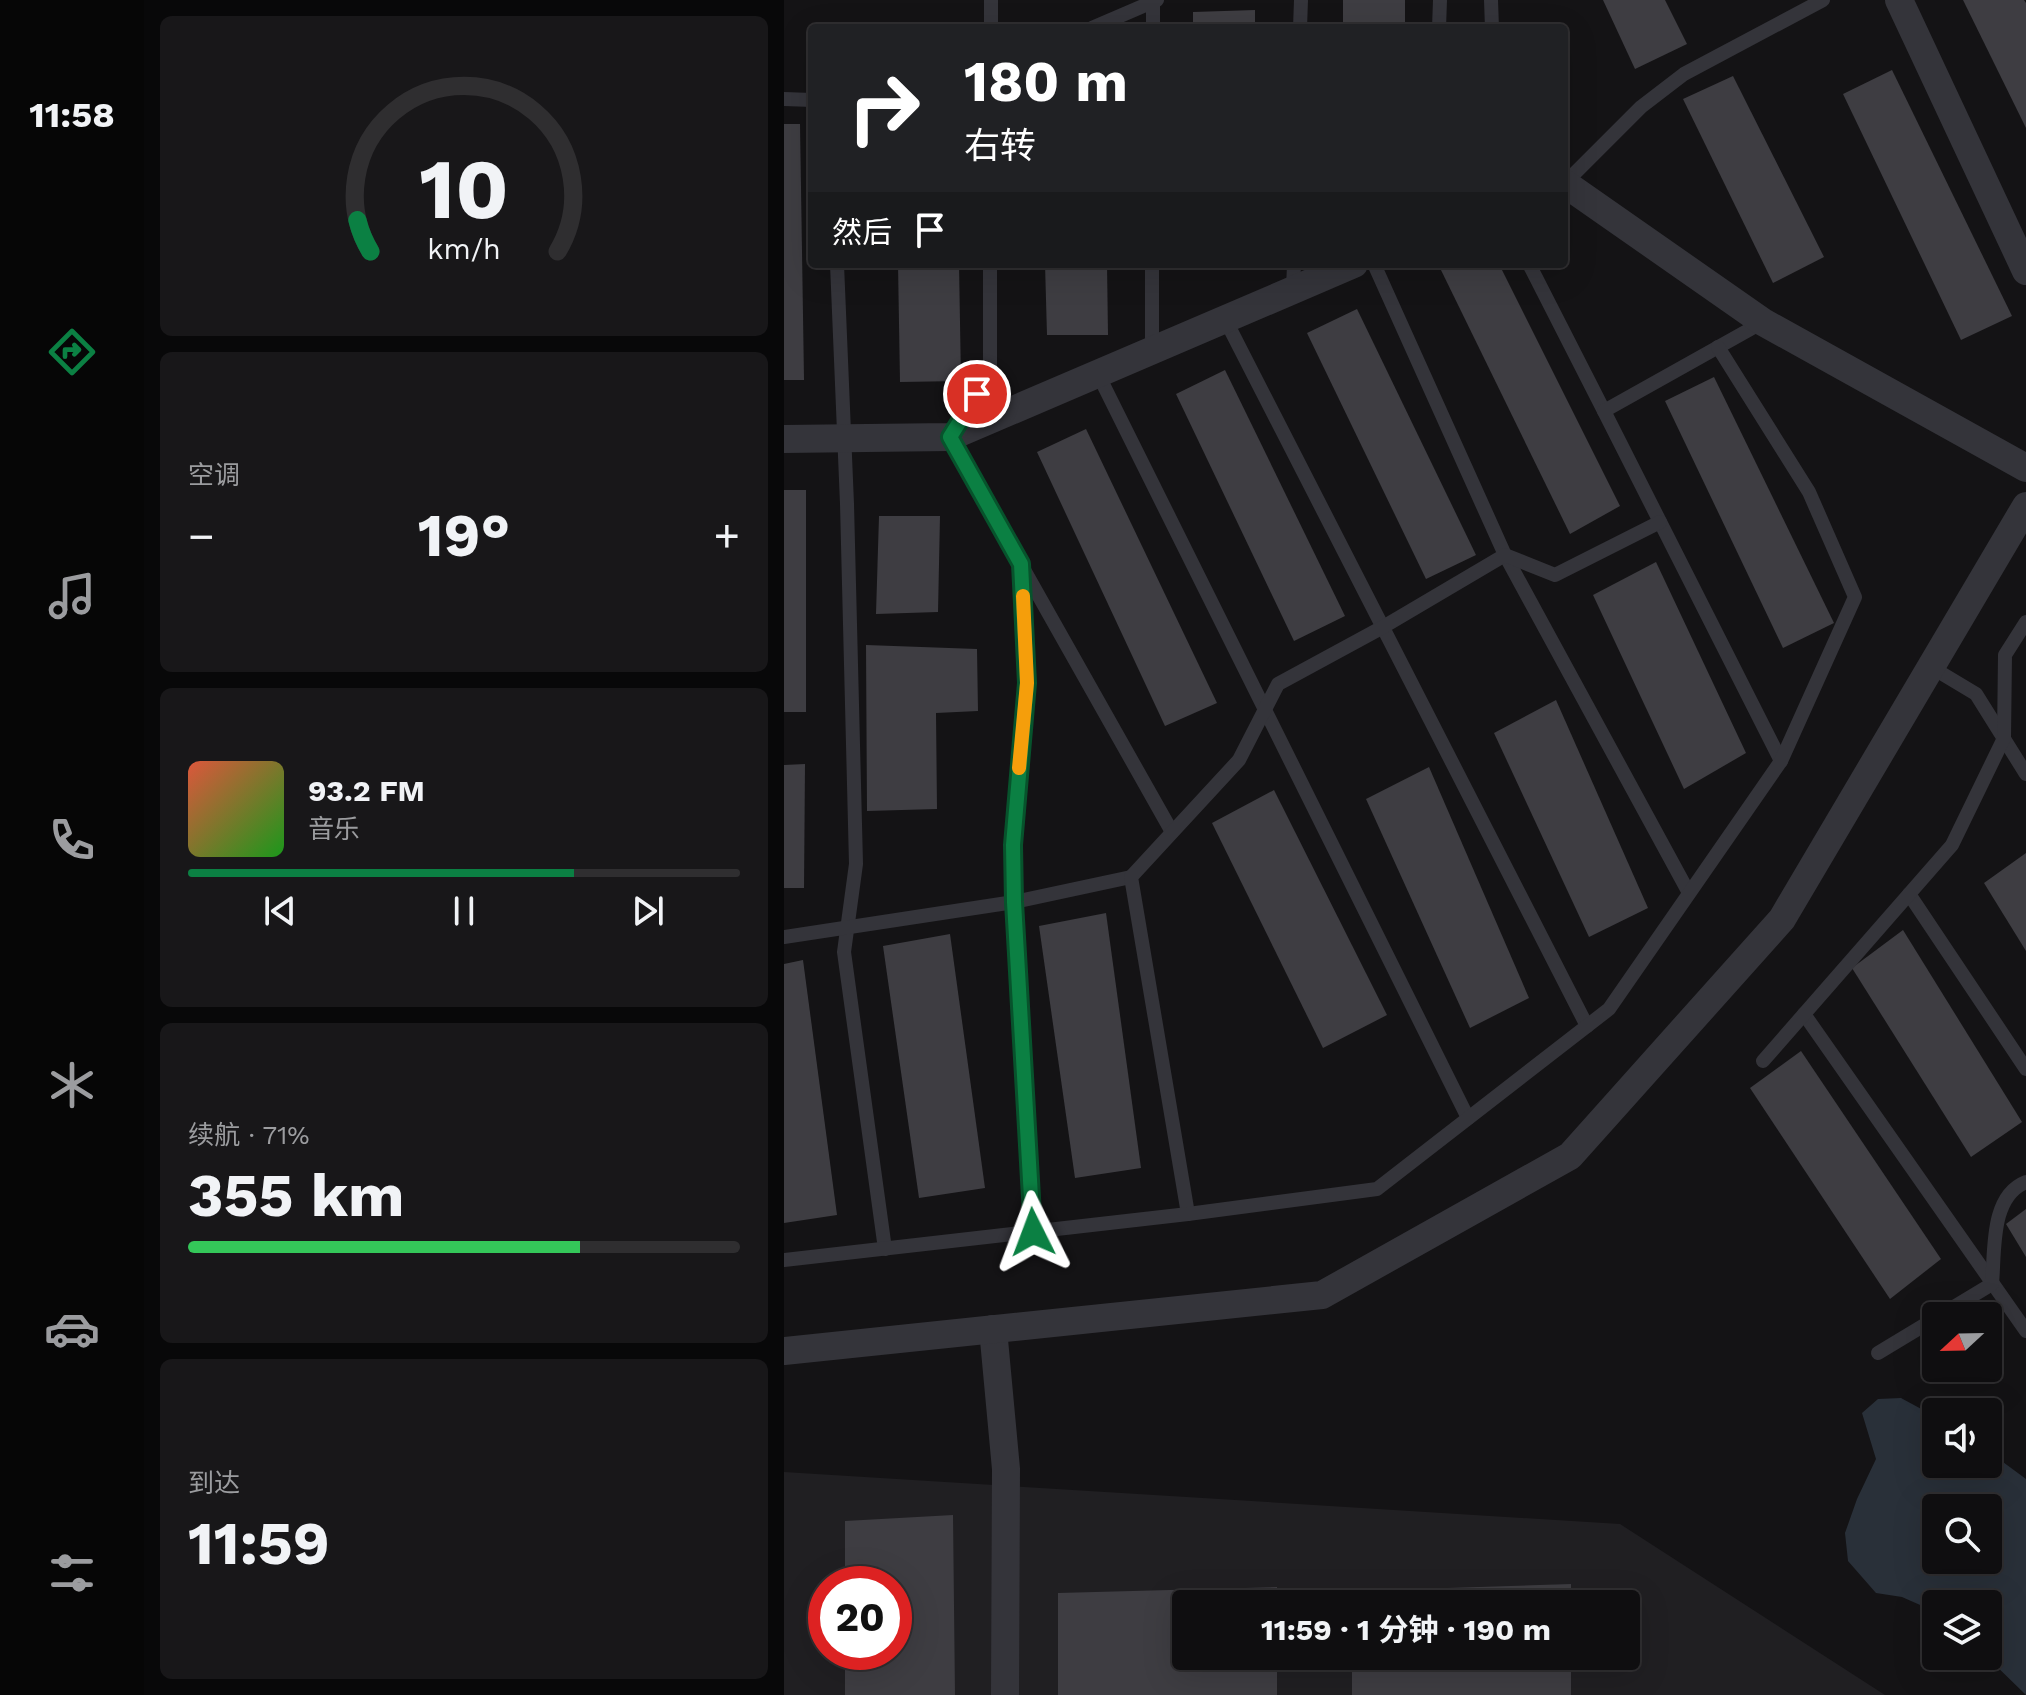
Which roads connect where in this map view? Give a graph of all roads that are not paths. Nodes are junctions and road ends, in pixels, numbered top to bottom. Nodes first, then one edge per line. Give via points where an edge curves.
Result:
1 (991, 0) edge
2 (1301, 0) edge
3 (1440, 0) edge
4 (1491, 0) edge
5 (1823, 0) edge
6 (1899, 0) edge
7 (1154, 1) edge
8 (991, 24) edge
9 (1101, 24) edge
10 (1153, 24) edge
11 (1300, 24) edge
12 (1439, 24) edge
13 (1492, 24) edge
14 (784, 99) edge
15 (808, 100) edge
16 (1568, 179) edge
17 (1568, 184) edge
18 (837, 268) edge
19 (990, 268) edge
20 (1152, 268) edge
21 (1335, 268) edge
22 (1376, 268) edge
23 (1531, 268) edge
24 (2026, 271) edge
25 (1293, 277) edge
26 (1225, 319) junction
27 (1763, 322) junction
28 (1718, 347) junction
29 (1152, 350) junction
30 (1098, 374) junction
31 (1604, 411) junction
32 (950, 437) junction
33 (844, 438) junction
34 (784, 439) edge
35 (2026, 468) edge
36 (2026, 506) edge
37 (1660, 522) junction
38 (1505, 555) junction
39 (1021, 564) junction
40 (2026, 622) edge
41 (1383, 627) junction
42 (1931, 667) junction
43 (1265, 709) junction
44 (2004, 738) junction
45 (1781, 761) junction
46 (2026, 774) edge
47 (1172, 832) junction
48 (1131, 877) junction
49 (1689, 893) junction
50 (1909, 894) junction
51 (1014, 902) junction
52 (847, 928) junction
53 (784, 937) edge
54 (1804, 1014) junction
55 (1587, 1026) junction
56 (1763, 1061) dead end
57 (2026, 1069) edge
58 (1468, 1118) junction
59 (2026, 1182) edge
60 (1188, 1214) junction
61 (1033, 1232) junction
62 (885, 1249) junction
63 (784, 1260) edge
64 (1992, 1284) junction
65 (1962, 1302) edge
66 (1922, 1326) edge
67 (993, 1329) junction
68 (2026, 1331) edge
69 (784, 1351) edge
70 (1878, 1353) dead end
71 (1005, 1695) edge

1 - 8 lane
2 - 11 lane
3 - 12 lane
4 - 13 lane
5 - 16 lane via 1684,74 1641,107
6 - 24 street
7 - 9 lane
7 - 10 lane
14 - 15 lane
17 - 27 street
18 - 33 lane
19 - 32 lane via 990,373
20 - 29 lane
21 - 25 street
22 - 38 lane
23 - 31 lane
25 - 26 street
26 - 29 street
26 - 41 lane
27 - 28 lane
27 - 35 street
28 - 31 lane
28 - 45 lane via 1809,492 1855,597
29 - 30 street
30 - 32 street
30 - 43 lane
31 - 37 lane
32 - 33 street
32 - 39 lane
33 - 34 street
33 - 52 lane via 856,864
36 - 42 street
37 - 38 lane via 1555,575
37 - 45 lane
38 - 41 lane
38 - 49 lane
39 - 47 lane
39 - 51 lane via 1027,683 1013,845
40 - 44 lane via 2005,655
41 - 43 lane via 1278,684
41 - 55 lane
42 - 44 lane via 1976,694
42 - 67 street via 1782,919 1570,1156 1322,1295
43 - 47 lane via 1239,760
43 - 58 lane
44 - 46 lane
44 - 50 lane via 1952,845
45 - 49 lane
47 - 48 lane
48 - 51 lane
48 - 60 lane
49 - 55 lane via 1609,1009
50 - 54 lane
50 - 57 lane
51 - 52 lane
51 - 61 lane
52 - 53 lane
52 - 62 lane via 844,952
54 - 56 lane
54 - 64 lane
55 - 58 lane
58 - 60 lane via 1377,1189
59 - 64 lane via 2015,1186 1999,1211
60 - 61 lane
61 - 62 lane
62 - 63 lane
64 - 65 lane
64 - 68 lane
66 - 70 lane
67 - 69 street
67 - 71 street via 1006,1469

